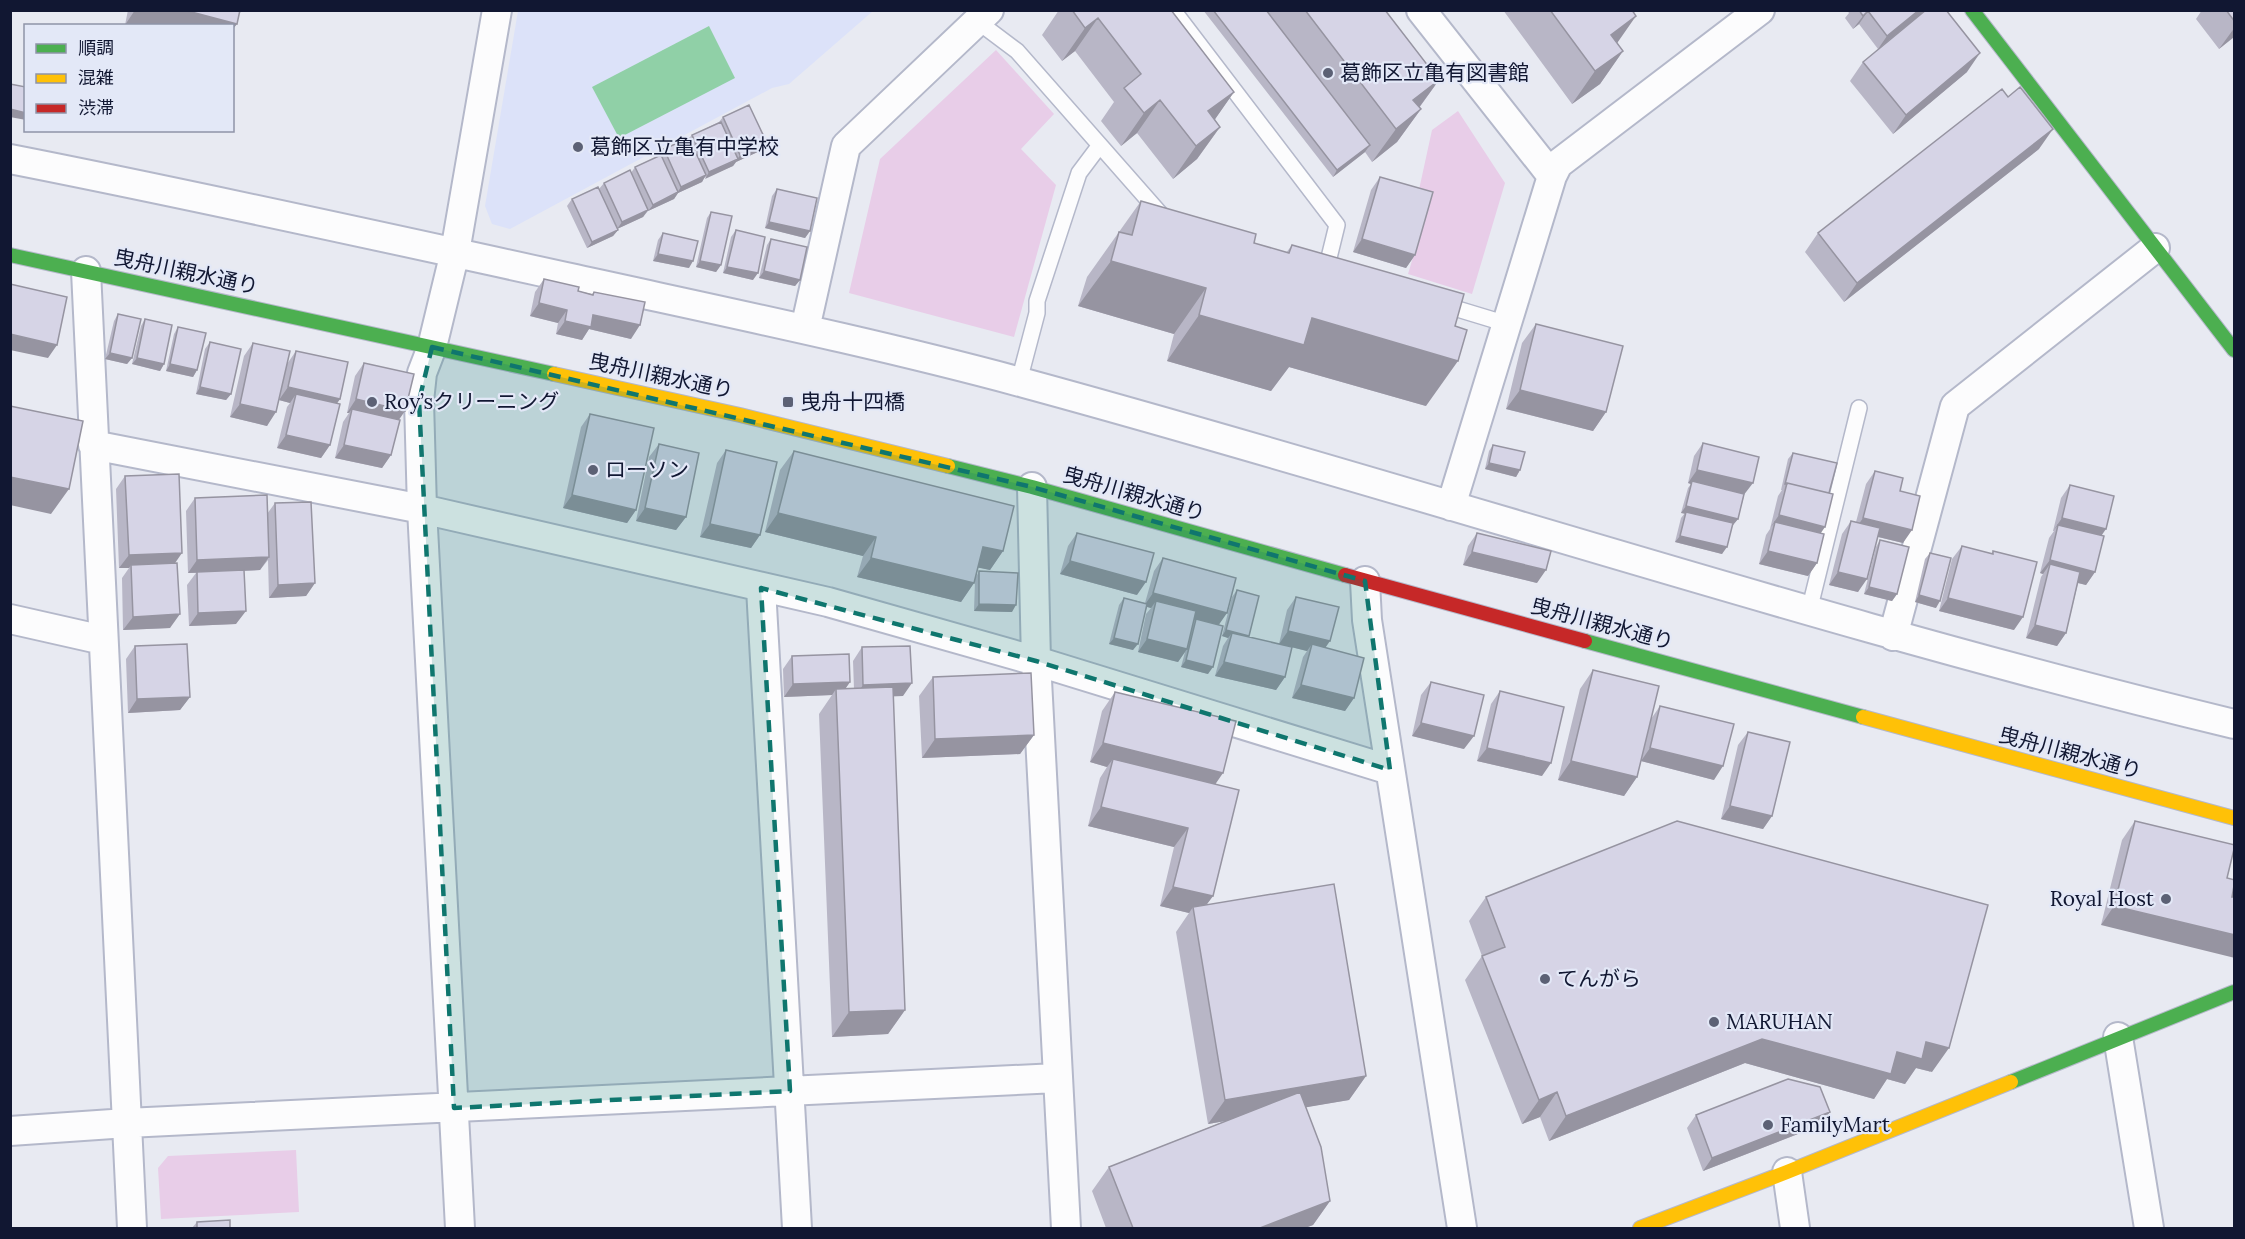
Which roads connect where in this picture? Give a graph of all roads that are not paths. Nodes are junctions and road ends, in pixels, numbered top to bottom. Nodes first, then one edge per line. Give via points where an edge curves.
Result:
1 (497, 10) edge
2 (1173, 10) edge
3 (1421, 10) edge
4 (1760, 10) edge
5 (1972, 10) edge
6 (983, 16) edge
7 (1100, 145) junction
8 (10, 159) edge
9 (1552, 176) junction
10 (1180, 226) edge
11 (2155, 248) junction
12 (455, 252) junction
13 (10, 255) edge
14 (1326, 270) edge
15 (86, 271) junction
16 (1429, 300) edge
17 (1507, 324) junction
18 (805, 329) junction
19 (432, 347) junction
20 (2235, 350) edge
21 (1018, 381) junction
22 (1859, 408) dead end
23 (93, 445) junction
24 (1032, 487) junction
25 (1451, 506) junction
26 (422, 509) junction
27 (1365, 581) junction
28 (761, 588) junction
29 (1809, 611) junction
30 (10, 619) edge
31 (1893, 636) junction
32 (103, 640) junction
33 (1036, 661) junction
34 (2235, 724) edge
35 (1390, 770) junction
36 (2235, 818) edge
37 (2235, 992) edge
38 (2118, 1037) junction
39 (1057, 1078) junction
40 (790, 1090) junction
41 (454, 1108) junction
42 (127, 1123) junction
43 (10, 1131) edge
44 (1787, 1172) junction
45 (132, 1228) edge
46 (460, 1228) edge
47 (797, 1228) edge
48 (1066, 1228) edge
49 (1462, 1228) edge
50 (1640, 1228) edge
51 (1796, 1228) edge
52 (2149, 1228) edge

1 - 12 street
2 - 14 lane via 1337,225
3 - 9 street
4 - 9 street via 1558,164
5 - 11 street
6 - 7 lane
6 - 18 street via 846,146
7 - 10 lane via 1168,223
7 - 21 lane via 1079,173 1037,301
8 - 12 street
9 - 17 street
11 - 20 street
11 - 31 street via 1955,406
12 - 18 street
12 - 19 street
13 - 15 street, 曳舟川親水通り
15 - 19 street, 曳舟川親水通り
15 - 23 street
16 - 17 lane
17 - 25 street
18 - 21 street
19 - 24 street, 曳舟川親水通り via 740,415
19 - 26 street via 422,373 419,401
21 - 25 street
22 - 29 lane
23 - 26 street
23 - 32 street
24 - 27 street, 曳舟川親水通り
24 - 33 street
25 - 29 street
26 - 28 street
26 - 41 street
27 - 35 street via 1367,620
27 - 36 street, 曳舟川親水通り
28 - 33 street via 828,602
28 - 40 street
29 - 31 street
30 - 32 street
31 - 34 street
32 - 42 street
33 - 35 street
33 - 39 street
35 - 49 street
37 - 38 street
38 - 44 street
38 - 52 street
39 - 40 street
39 - 48 street
40 - 41 street
40 - 47 street
41 - 42 street
41 - 46 street
42 - 43 street
42 - 45 street
44 - 50 street
44 - 51 street

